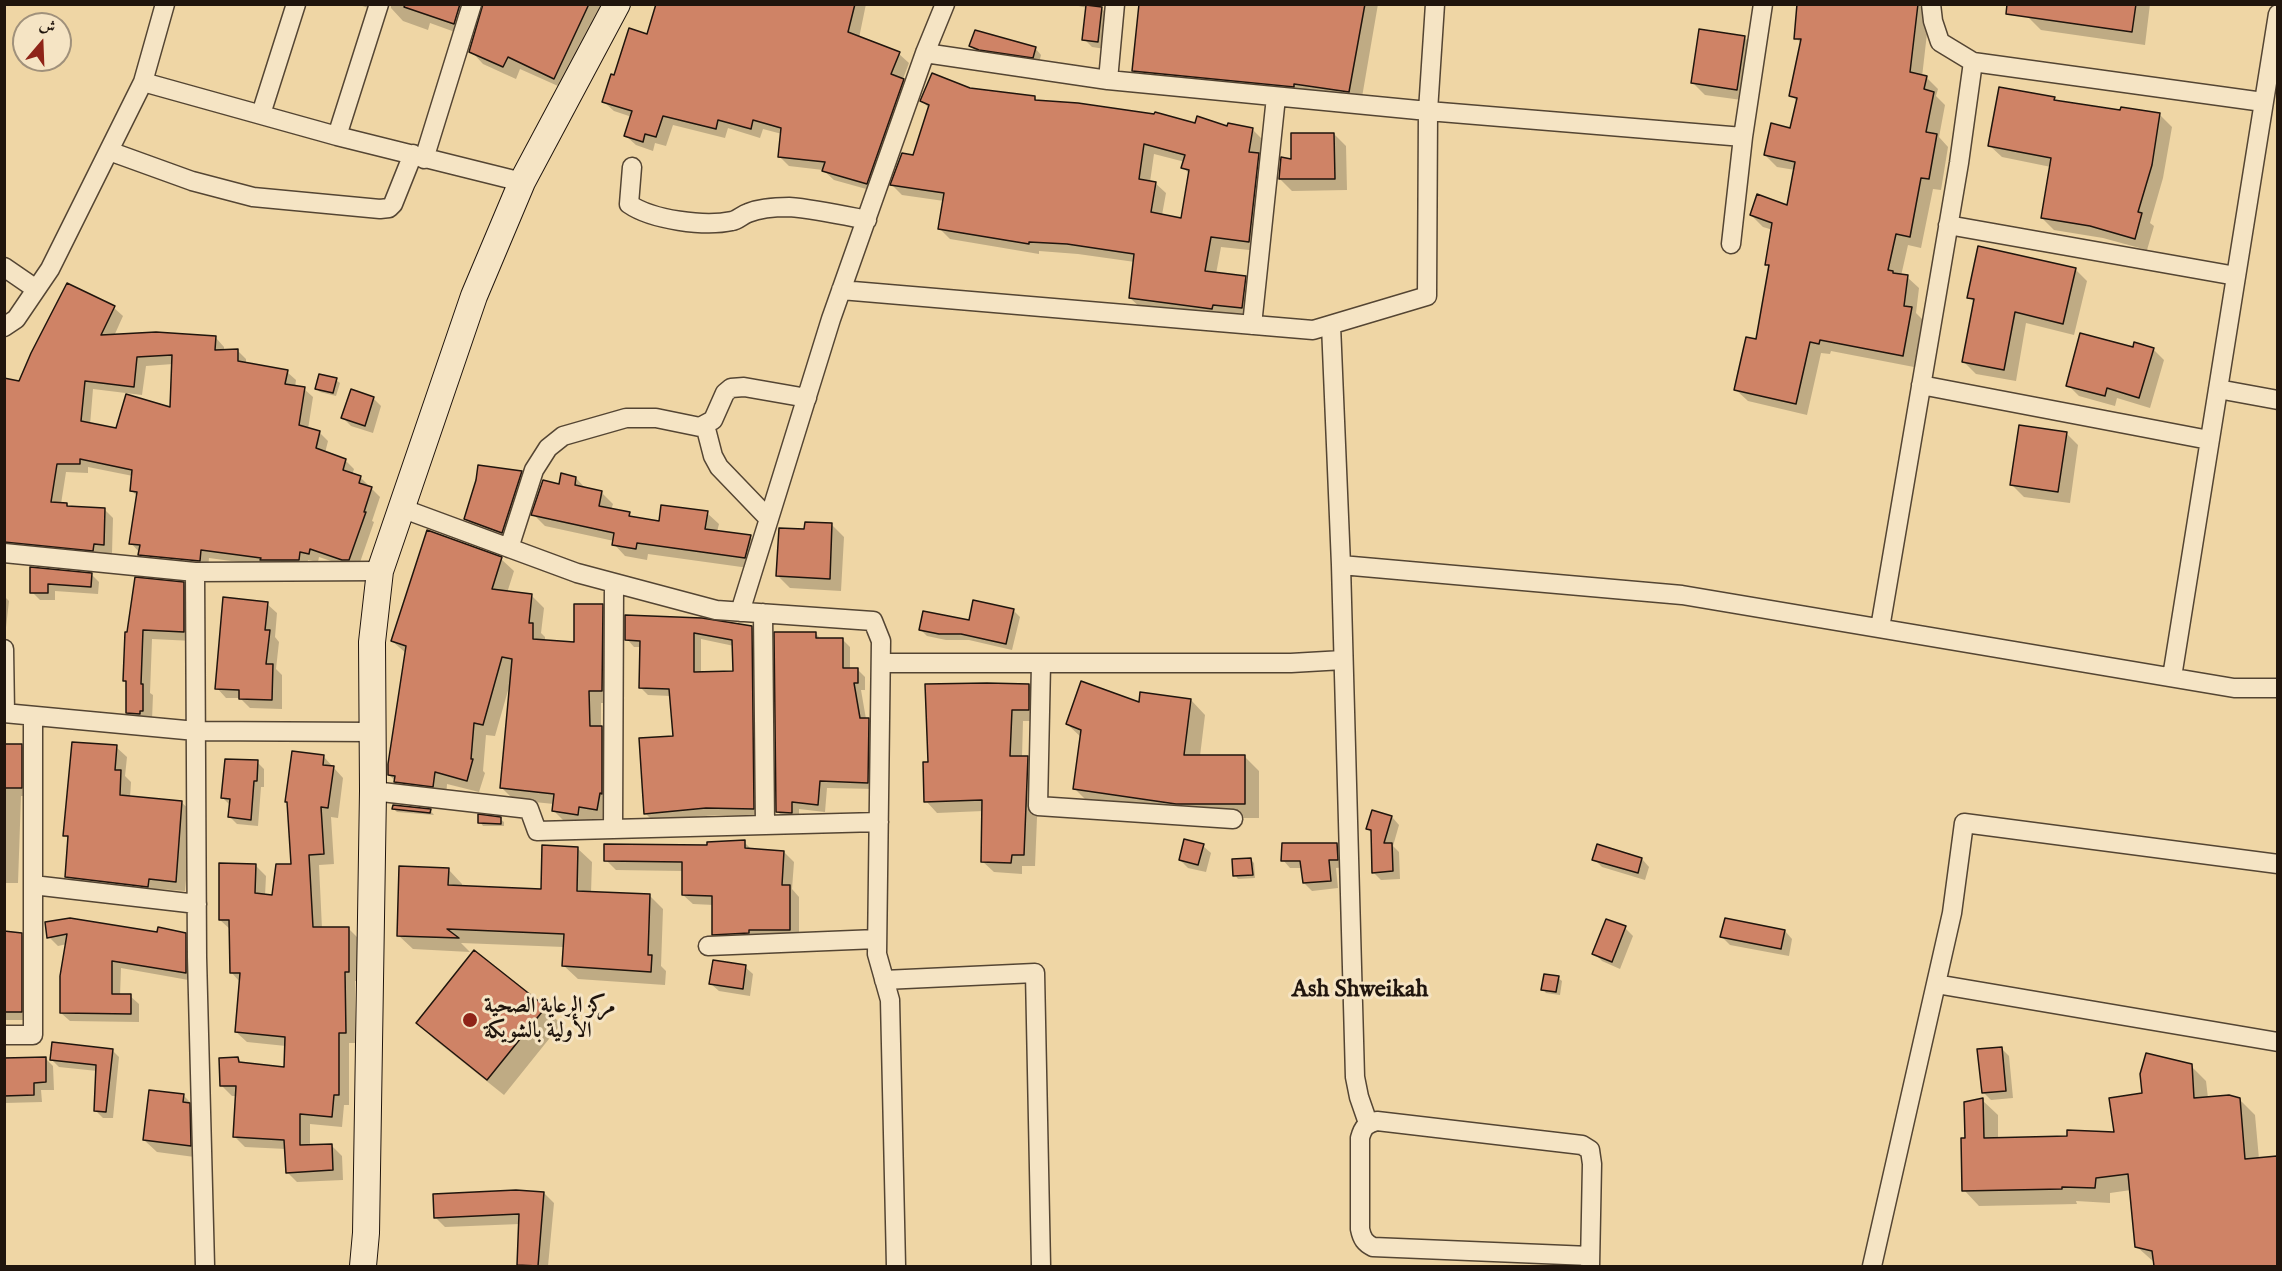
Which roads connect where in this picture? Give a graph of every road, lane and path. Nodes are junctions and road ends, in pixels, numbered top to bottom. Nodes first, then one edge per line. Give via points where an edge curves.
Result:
1 (165, 4) edge
2 (296, 4) edge
3 (379, 4) edge
4 (472, 4) edge
5 (617, 4) edge
6 (945, 4) edge
7 (1115, 4) edge
8 (1435, 4) edge
9 (1763, 4) edge
10 (1931, 4) edge
11 (2277, 14) edge
12 (925, 53) junction
13 (1973, 62) junction
14 (1107, 80) junction
15 (143, 82) junction
16 (1276, 97) junction
17 (2264, 102) junction
18 (1428, 111) junction
19 (261, 114) junction
20 (337, 136) junction
21 (1743, 137) junction
22 (109, 151) junction
23 (419, 156) junction
24 (632, 167) dead end
25 (522, 182) junction
26 (867, 220) junction
27 (1948, 225) junction
28 (1731, 244) dead end
29 (4, 267) edge
30 (2236, 276) junction
31 (36, 289) junction
32 (842, 290) junction
33 (1252, 325) junction
34 (1331, 325) junction
35 (4, 327) edge
36 (1921, 385) junction
37 (2218, 389) junction
38 (807, 398) junction
39 (2277, 400) edge
40 (705, 425) junction
41 (2209, 440) junction
42 (401, 508) junction
43 (769, 519) junction
44 (509, 548) junction
45 (4, 553) edge
46 (1341, 565) junction
47 (380, 571) junction
48 (195, 572) junction
49 (614, 583) junction
50 (741, 612) junction
51 (763, 613) junction
52 (1880, 628) junction
53 (4, 649) edge
54 (1343, 660) junction
55 (881, 663) junction
56 (1041, 664) junction
57 (2172, 677) junction
58 (2277, 688) edge
59 (5, 713) edge
60 (33, 716) junction
61 (196, 731) junction
62 (373, 732) junction
63 (373, 791) junction
64 (1233, 819) dead end
65 (879, 822) junction
66 (765, 825) junction
67 (613, 829) junction
68 (2277, 864) edge
69 (33, 885) junction
70 (197, 904) junction
71 (877, 939) junction
72 (708, 946) dead end
73 (884, 980) junction
74 (1936, 984) junction
75 (4, 1035) edge
76 (2277, 1042) edge
77 (1368, 1124) junction
78 (366, 1233) junction
79 (1590, 1261) edge
80 (205, 1266) edge
81 (363, 1266) edge
82 (376, 1266) edge
83 (896, 1266) edge
84 (1041, 1266) edge
85 (1872, 1266) edge

1 - 15 street
2 - 19 street
3 - 20 street
4 - 23 street
5 - 25 street
6 - 12 street
7 - 14 street
8 - 18 street
9 - 21 street
10 - 13 street via 1940,42
11 - 17 street
12 - 14 street
12 - 26 street
13 - 17 street
13 - 27 street
14 - 16 street
15 - 19 street
15 - 22 street
16 - 18 street
16 - 33 street
17 - 30 street
18 - 21 street
18 - 34 street via 1427,296
19 - 20 street
20 - 23 street
21 - 28 street
22 - 23 street via 253,197 380,209 393,204
22 - 31 street
23 - 25 street
24 - 26 street via 629,204 658,216 723,223 759,209 789,207
25 - 42 street via 474,297
26 - 32 street
27 - 30 street
27 - 36 street
29 - 31 street
30 - 37 street
31 - 35 street via 16,319
32 - 33 street
32 - 38 street
33 - 34 street via 1312,330
34 - 46 street
36 - 41 street
36 - 52 street
37 - 39 street
37 - 41 street
38 - 40 street via 731,388 713,420
38 - 43 street
40 - 43 street via 719,467
40 - 44 street via 626,418 563,436 548,448 534,470
41 - 57 street
42 - 44 street
42 - 47 street
43 - 50 street
44 - 49 street
45 - 48 street
46 - 52 street via 1682,594
46 - 54 street
47 - 48 street
47 - 62 street via 372,642
48 - 61 street
49 - 50 street via 716,610
49 - 67 street
50 - 51 street
51 - 55 street via 873,621 881,641
51 - 66 street
52 - 57 street
53 - 59 street
54 - 56 street
54 - 77 street via 1355,1077
55 - 56 street
55 - 65 street
56 - 64 street via 1038,806
57 - 58 street via 2234,688
59 - 60 street
60 - 61 street
60 - 69 street
61 - 62 street
61 - 70 street
62 - 63 street
63 - 67 street via 529,809 537,831
63 - 78 street
65 - 66 street
65 - 71 street
66 - 67 street
68 - 74 street via 1964,823 1952,913
69 - 70 street
69 - 75 street via 33,1035
70 - 80 street
71 - 72 street
71 - 73 street
73 - 83 street via 890,1000
73 - 84 street via 1035,974
74 - 76 street
74 - 85 street
77 - 79 street via 1377,1121 1590,1150
77 - 79 street via 1360,1138 1360,1229 1366,1243 1373,1247
78 - 81 street
78 - 82 street

